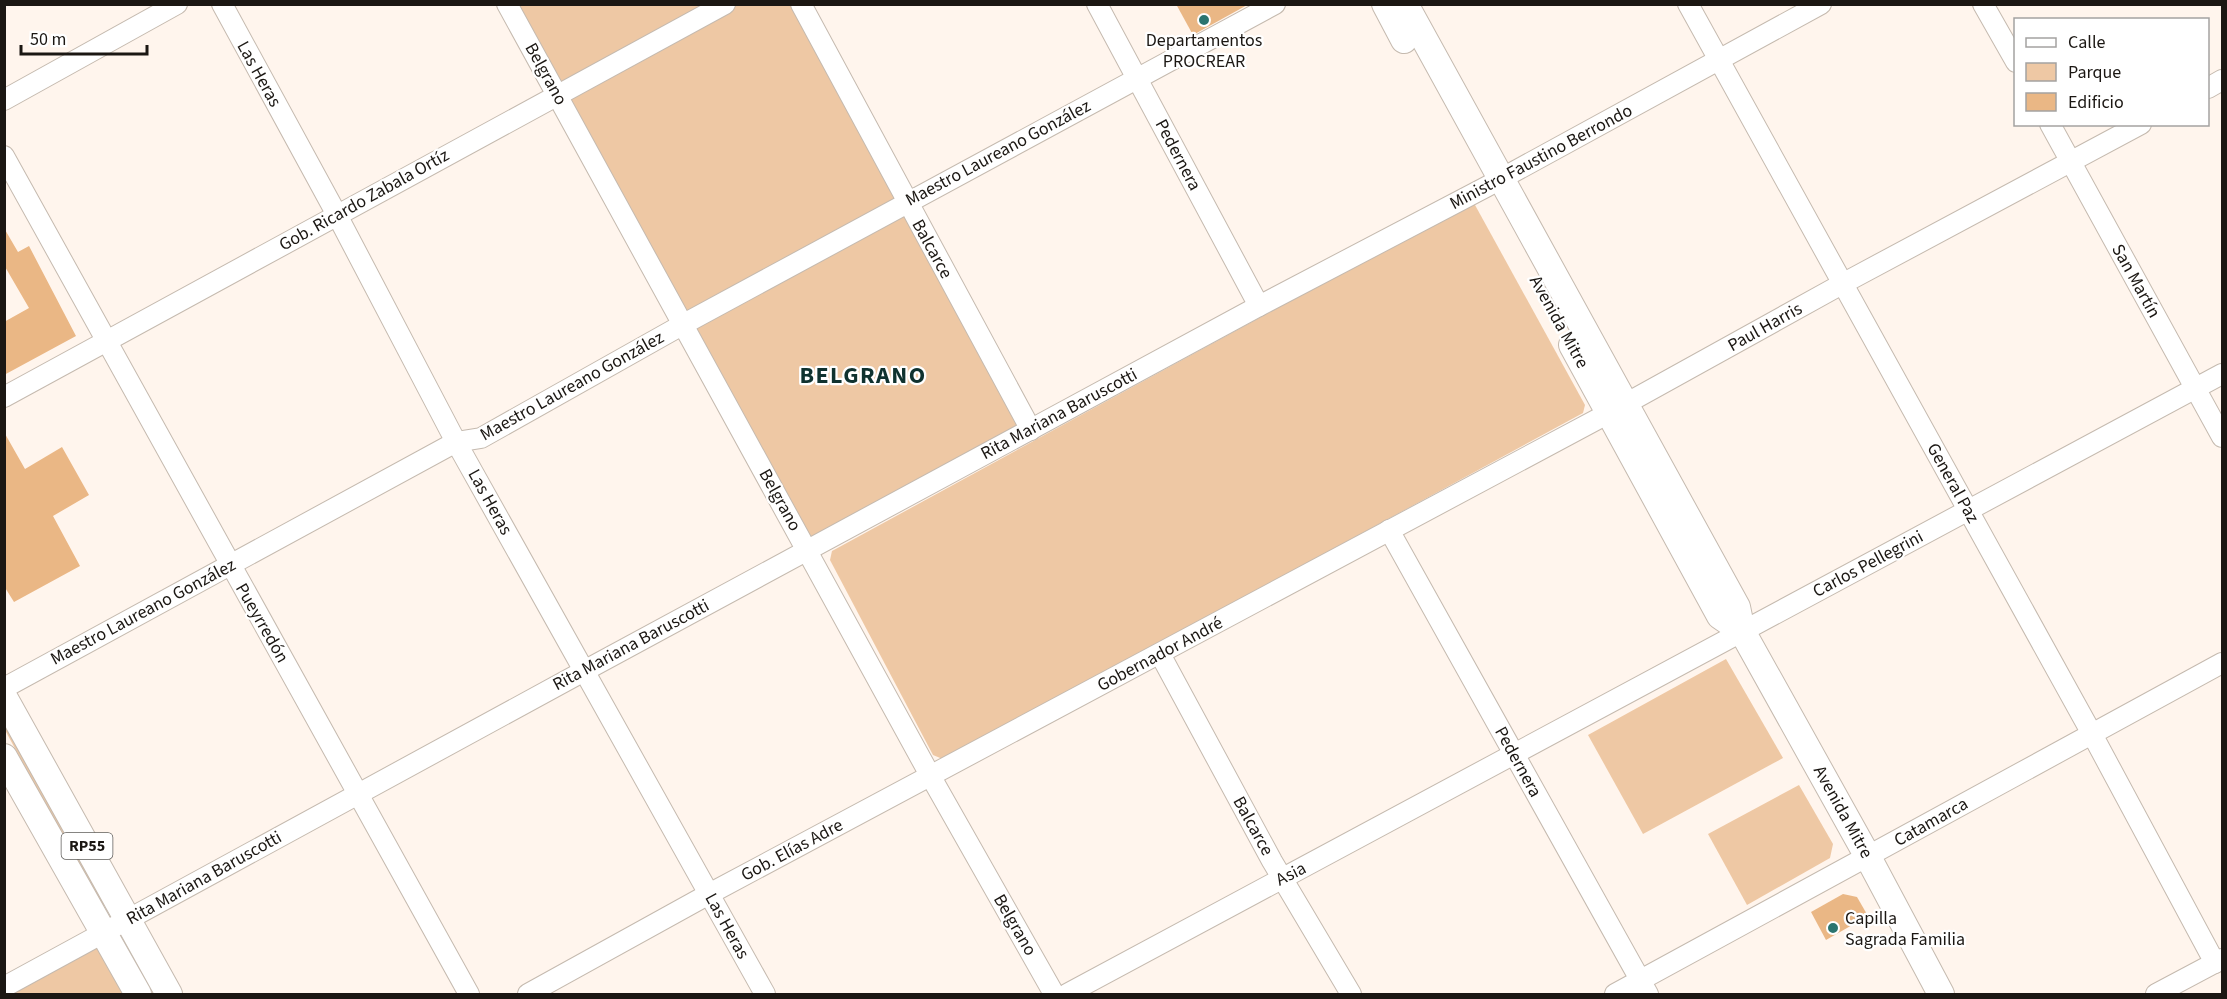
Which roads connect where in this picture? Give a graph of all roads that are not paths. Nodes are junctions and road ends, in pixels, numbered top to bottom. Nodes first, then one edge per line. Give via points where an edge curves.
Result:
1 (177, 4) edge
2 (222, 4) edge
3 (507, 4) edge
4 (725, 4) edge
5 (801, 4) edge
6 (1098, 4) edge
7 (1275, 4) edge
8 (1385, 4) edge
9 (1405, 4) edge
10 (1688, 4) edge
11 (1821, 4) edge
12 (1983, 4) edge
13 (2014, 58) edge
14 (1719, 60) junction
15 (1138, 79) junction
16 (2223, 80) edge
17 (2209, 87) edge
18 (557, 94) junction
19 (4, 100) edge
20 (2051, 126) edge
21 (2137, 126) edge
22 (4, 156) edge
23 (2071, 163) junction
24 (1493, 183) junction
25 (907, 202) junction
26 (337, 215) junction
27 (1842, 284) junction
28 (1259, 306) junction
29 (682, 325) junction
30 (106, 341) junction
31 (2223, 374) edge
32 (2195, 389) junction
33 (4, 397) edge
34 (1617, 409) junction
35 (1031, 430) junction
36 (2223, 437) edge
37 (456, 442) junction
38 (1968, 510) junction
39 (1389, 530) junction
40 (808, 550) junction
41 (230, 565) junction
42 (1742, 631) junction
43 (1160, 654) junction
44 (2223, 663) edge
45 (584, 671) junction
46 (4, 688) edge
47 (4, 697) edge
48 (2092, 735) junction
49 (1515, 756) junction
50 (4, 757) edge
51 (931, 777) junction
52 (360, 793) junction
53 (1868, 857) junction
54 (1284, 879) junction
55 (709, 894) junction
56 (128, 920) junction
57 (103, 934) junction
58 (2219, 961) edge
59 (4, 987) edge
60 (1644, 988) edge
61 (138, 994) edge
62 (169, 994) edge
63 (469, 994) edge
64 (528, 994) edge
65 (765, 994) edge
66 (1054, 994) edge
67 (1067, 994) edge
68 (1351, 994) edge
69 (1615, 994) edge
70 (1941, 994) edge
71 (2156, 994) edge

1 - 19 street
2 - 26 street, Las Heras
3 - 18 street, Belgrano
4 - 18 street, Gob. Ricardo Zabala Ortíz
5 - 25 street, Balcarce
6 - 15 street, Pedernera
7 - 15 street, Maestro Laureano González
8 - 24 main road, Avenida Mitre
9 - 24 main road, Avenida Mitre
10 - 14 street, General Paz
11 - 14 street, Ministro Faustino Berrondo
12 - 13 street
14 - 24 street, Ministro Faustino Berrondo
14 - 27 street, General Paz
15 - 25 street, Maestro Laureano González
15 - 28 street, Pedernera
16 - 17 street
18 - 26 street, Gob. Ricardo Zabala Ortíz
18 - 29 street, Belgrano
20 - 23 street, San Martín
21 - 23 street, Paul Harris
22 - 30 street, Pueyrredón
23 - 27 street, Paul Harris
23 - 32 street, San Martín
24 - 28 street, Ministro Faustino Berrondo
24 - 34 main road, Avenida Mitre
25 - 29 street, Maestro Laureano González
25 - 35 street, Balcarce
26 - 30 street, Gob. Ricardo Zabala Ortíz
26 - 37 street, Las Heras
27 - 34 street, Paul Harris
27 - 38 street, General Paz
28 - 35 street, Rita Mariana Baruscotti
29 - 37 street, Maestro Laureano González via 481,438
29 - 40 street, Belgrano
30 - 33 street, Gob. Ricardo Zabala Ortíz
30 - 41 street, Pueyrredón
31 - 32 street, Carlos Pellegrini
32 - 36 street, San Martín
32 - 38 street, Carlos Pellegrini
34 - 39 street, Paul Harris
34 - 42 main road, Avenida Mitre via 1737,607
35 - 40 street, Rita Mariana Baruscotti
37 - 41 street, Maestro Laureano González
37 - 45 street, Las Heras
38 - 42 street, Carlos Pellegrini
38 - 48 street, General Paz
39 - 43 street, Gobernador André
39 - 49 street, Pedernera
40 - 45 street, Rita Mariana Baruscotti
40 - 51 street, Belgrano
41 - 46 street, Maestro Laureano González
41 - 52 street, Pueyrredón
42 - 49 street, Carlos Pellegrini
42 - 53 main road, Avenida Mitre
43 - 51 street, Gobernador André
43 - 54 street, Balcarce
44 - 48 street, Catamarca
45 - 52 street, Rita Mariana Baruscotti
45 - 55 street, Las Heras
47 - 56 main road, RP55
48 - 53 street, Catamarca
48 - 58 street, General Paz
49 - 54 street, Asia
49 - 60 street, Pedernera
50 - 57 main road, RP55
51 - 55 street, Gob. Elías Adre
51 - 66 street, Belgrano
52 - 56 street, Rita Mariana Baruscotti
52 - 63 street, Pueyrredón
53 - 60 street, Catamarca
53 - 70 main road, Avenida Mitre
54 - 67 street, Asia
54 - 68 street, Balcarce
55 - 64 street, Gob. Elías Adre
55 - 65 street, Las Heras
56 - 57 street, Rita Mariana Baruscotti
56 - 62 main road, RP55
57 - 59 street, Rita Mariana Baruscotti
57 - 61 main road, RP55
58 - 71 street
60 - 69 street, Catamarca

